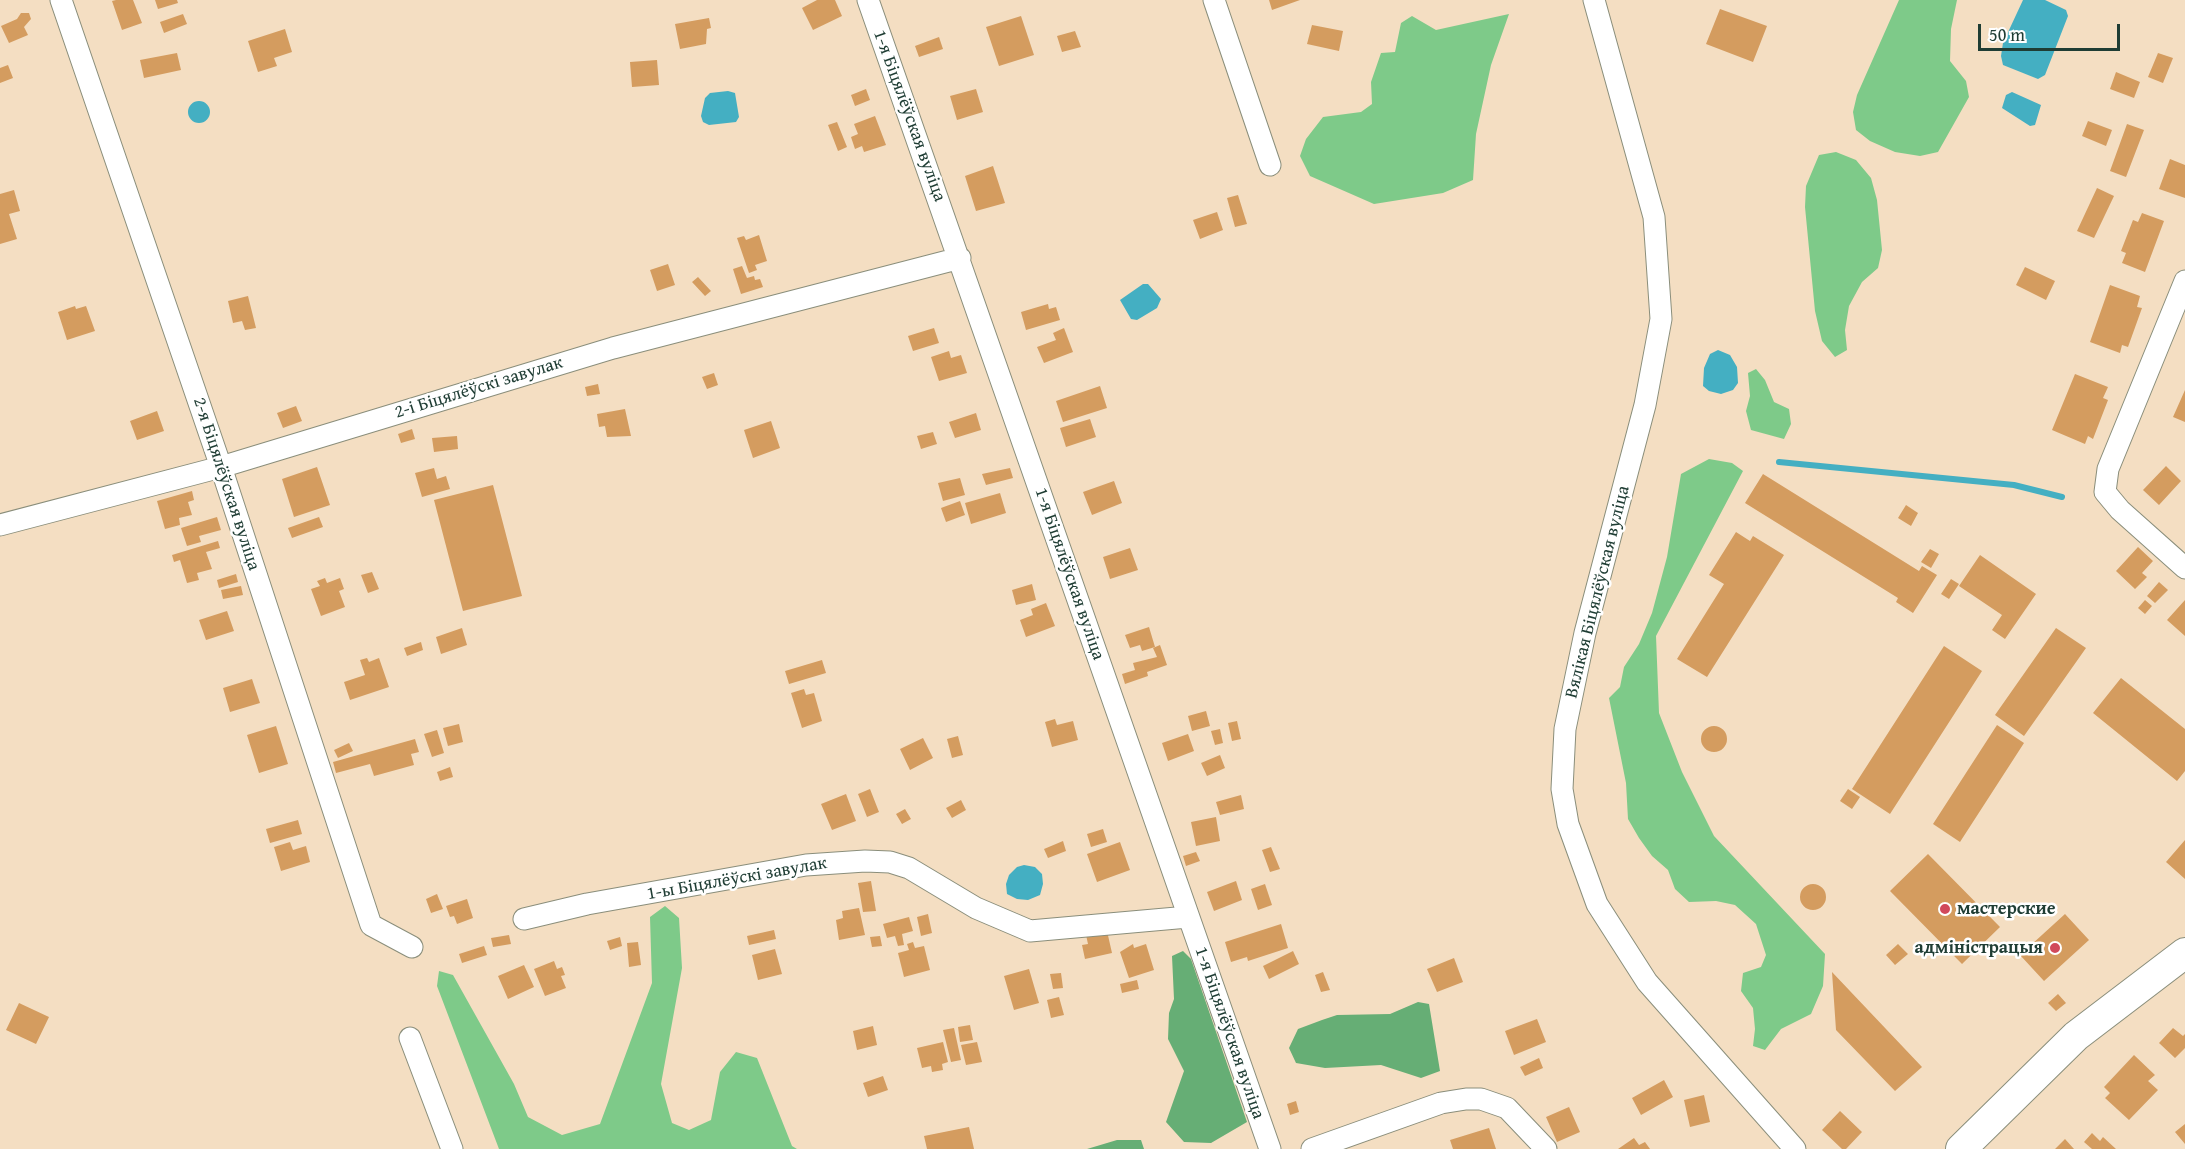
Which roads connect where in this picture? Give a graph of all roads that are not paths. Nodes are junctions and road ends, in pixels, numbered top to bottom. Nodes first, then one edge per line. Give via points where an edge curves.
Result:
1 (61, 0) edge
2 (868, 0) edge
3 (1214, 0) edge
4 (1594, 0) edge
5 (1270, 165) dead end
6 (960, 258) junction
7 (2185, 281) edge
8 (221, 467) junction
9 (0, 525) edge
10 (2185, 567) edge
11 (1188, 916) junction
12 (524, 919) dead end
13 (412, 947) dead end
14 (2185, 953) edge
15 (410, 1038) dead end
16 (1773, 1128) junction
17 (452, 1149) edge
18 (1270, 1149) edge
19 (1312, 1149) edge
20 (1546, 1149) edge
21 (1786, 1149) edge
22 (1795, 1149) edge
23 (1961, 1149) edge

1 - 8 street, 2-я Біцялёўская вуліца
2 - 6 street, 1-я Біцялёўская вуліца
3 - 5 street
4 - 16 street, Вялікая Біцялёўская вуліца via 1654,217 1661,319 1645,405 1578,663 1565,729 1562,789 1568,824 1597,904 1647,982
6 - 8 street, 2-і Біцялёўскі завулак via 613,348
6 - 11 street, 1-я Біцялёўская вуліца
7 - 10 street via 2108,469 2105,492
8 - 9 street, 2-і Біцялёўскі завулак
8 - 13 street, 2-я Біцялёўская вуліца via 371,925
11 - 12 street, 1-ы Біцялёўскі завулак via 1030,931 976,908 909,868 865,861 806,865
11 - 18 street, 1-я Біцялёўская вуліца
14 - 23 main road via 2076,1036
15 - 17 street
16 - 21 street, Вялікая Біцялёўская вуліца
16 - 22 street, Вялікая Біцялёўская вуліца
19 - 20 street via 1441,1103 1481,1099 1507,1108

